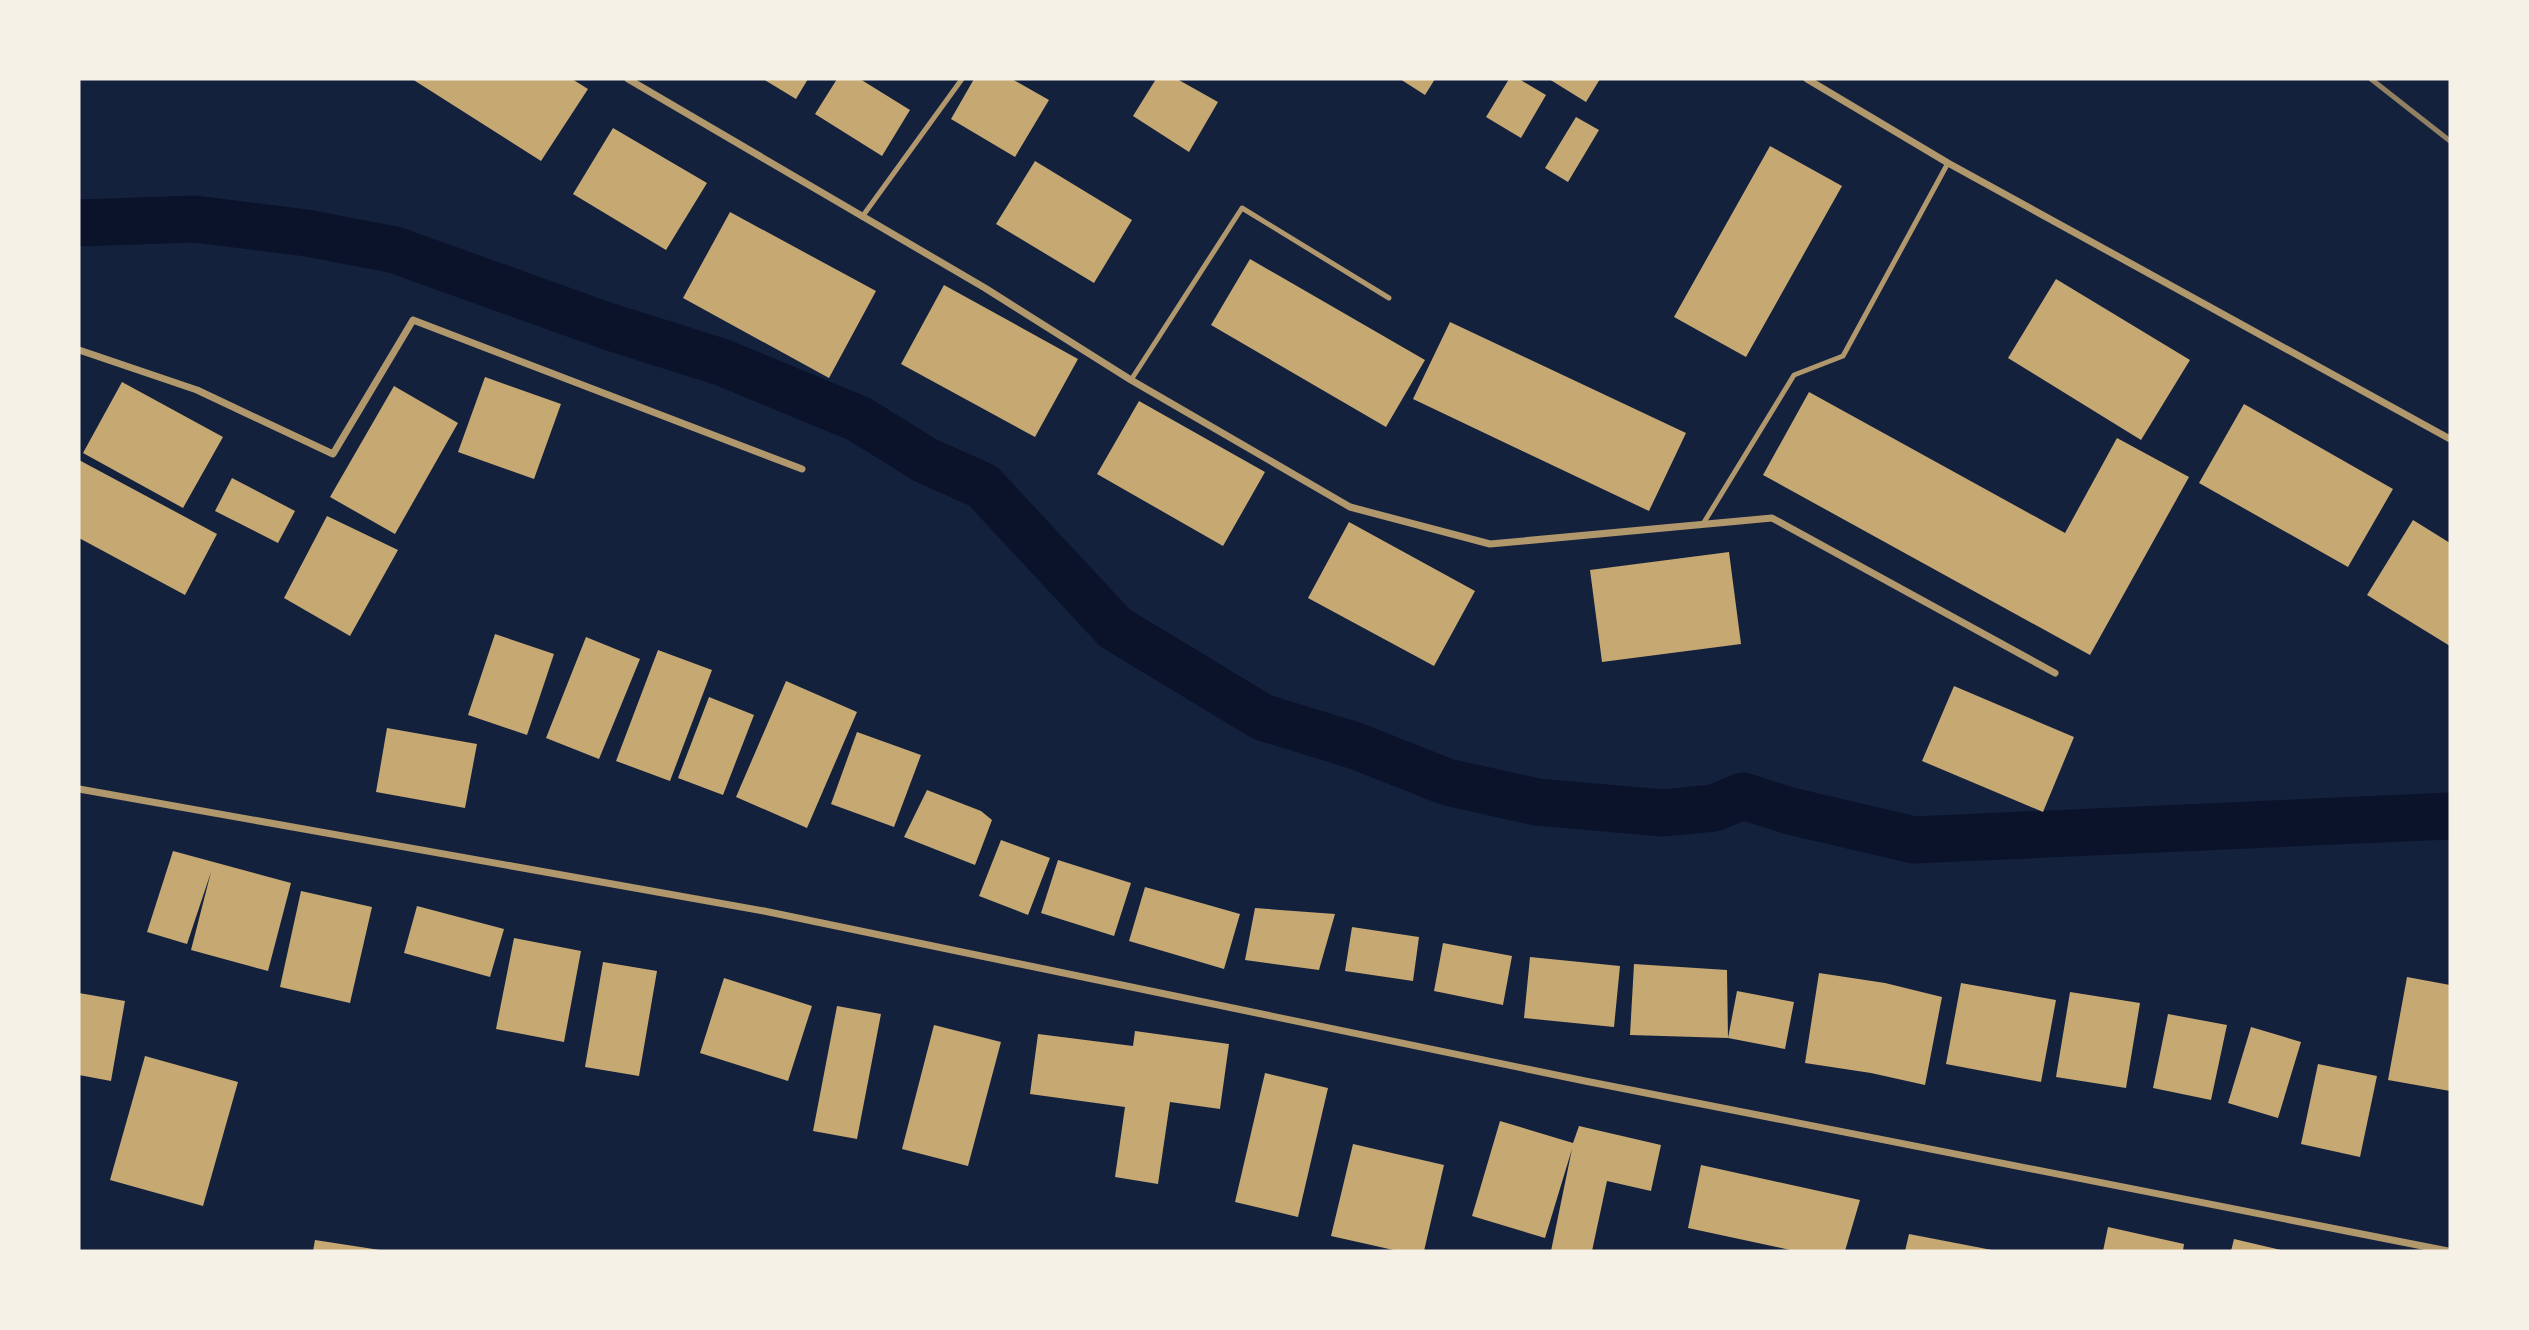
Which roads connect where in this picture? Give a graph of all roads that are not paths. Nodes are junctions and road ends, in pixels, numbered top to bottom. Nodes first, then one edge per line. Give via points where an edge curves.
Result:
1 (628, 79) edge
2 (962, 79) edge
3 (1807, 79) edge
4 (1948, 163) junction
5 (862, 217) junction
6 (1389, 298) dead end
7 (79, 350) edge
8 (1131, 380) junction
9 (2450, 439) edge
10 (802, 469) dead end
11 (1703, 524) junction
12 (2055, 673) dead end
13 (79, 789) edge
14 (2448, 1251) edge

1 - 5 street
2 - 5 lane
3 - 4 street
4 - 9 street
4 - 11 lane via 1843,356 1794,375
5 - 8 street
6 - 8 lane via 1242,208
7 - 10 street via 197,390 333,454 412,320
8 - 11 street via 1350,507 1490,544
11 - 12 street via 1772,518
13 - 14 street via 764,911 1599,1084

